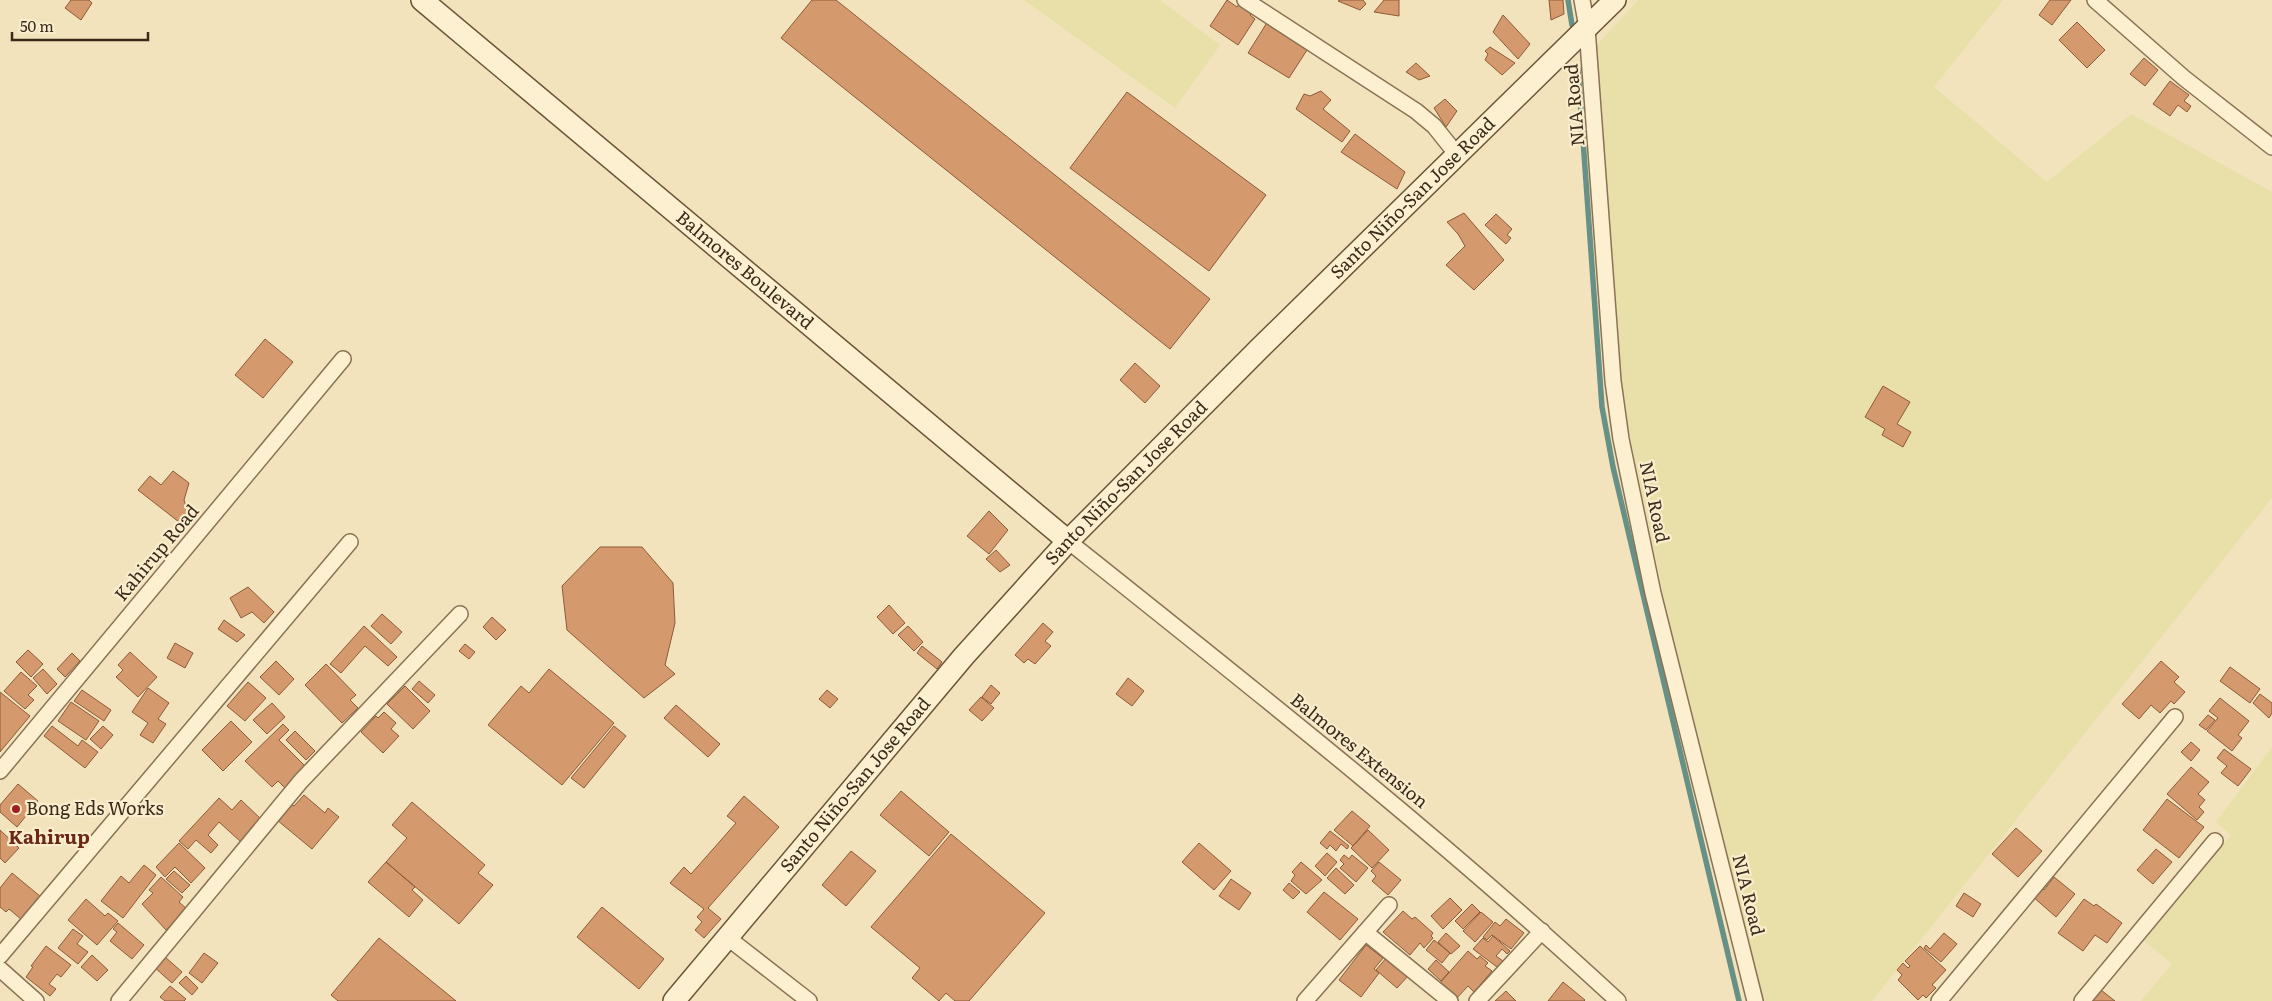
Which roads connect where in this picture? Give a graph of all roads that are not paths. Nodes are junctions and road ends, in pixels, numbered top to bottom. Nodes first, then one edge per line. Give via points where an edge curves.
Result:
1 (422, 0) edge
2 (1244, 0) edge
3 (1582, 0) edge
4 (1615, 0) edge
5 (2095, 0) edge
6 (1587, 28) junction
7 (2272, 146) edge
8 (1458, 156) junction
9 (343, 359) dead end
10 (1068, 541) junction
11 (350, 542) dead end
12 (460, 614) dead end
13 (2174, 717) dead end
14 (0, 771) edge
15 (2215, 841) dead end
16 (1389, 905) dead end
17 (1542, 931) junction
18 (1365, 932) junction
19 (728, 938) junction
20 (0, 956) edge
21 (0, 969) edge
22 (36, 1001) edge
23 (119, 1001) edge
24 (674, 1001) edge
25 (809, 1001) edge
26 (1305, 1001) edge
27 (1450, 1001) edge
28 (1477, 1001) edge
29 (1618, 1001) edge
30 (1755, 1001) edge
31 (1939, 1001) edge
32 (2082, 1001) edge

1 - 10 main road, Balmores Boulevard
2 - 8 street via 1416,111 1434,126
3 - 6 street, NIA Road
4 - 6 main road, Santo Niño-San Jose Road
5 - 7 street via 2184,78
6 - 8 main road, Santo Niño-San Jose Road
6 - 30 street, NIA Road via 1613,382 1621,439 1654,593
8 - 10 main road, Santo Niño-San Jose Road
9 - 14 street, Kahirup Road
10 - 17 street, Balmores Extension via 1370,783
10 - 19 main road, Santo Niño-San Jose Road via 964,656
11 - 20 street
12 - 23 street via 301,781
13 - 31 street
15 - 32 street
16 - 18 street
17 - 28 street
17 - 29 street, Balmores Extension
18 - 26 street
18 - 27 street
19 - 24 main road, Santo Niño-San Jose Road
19 - 25 street
21 - 22 street

